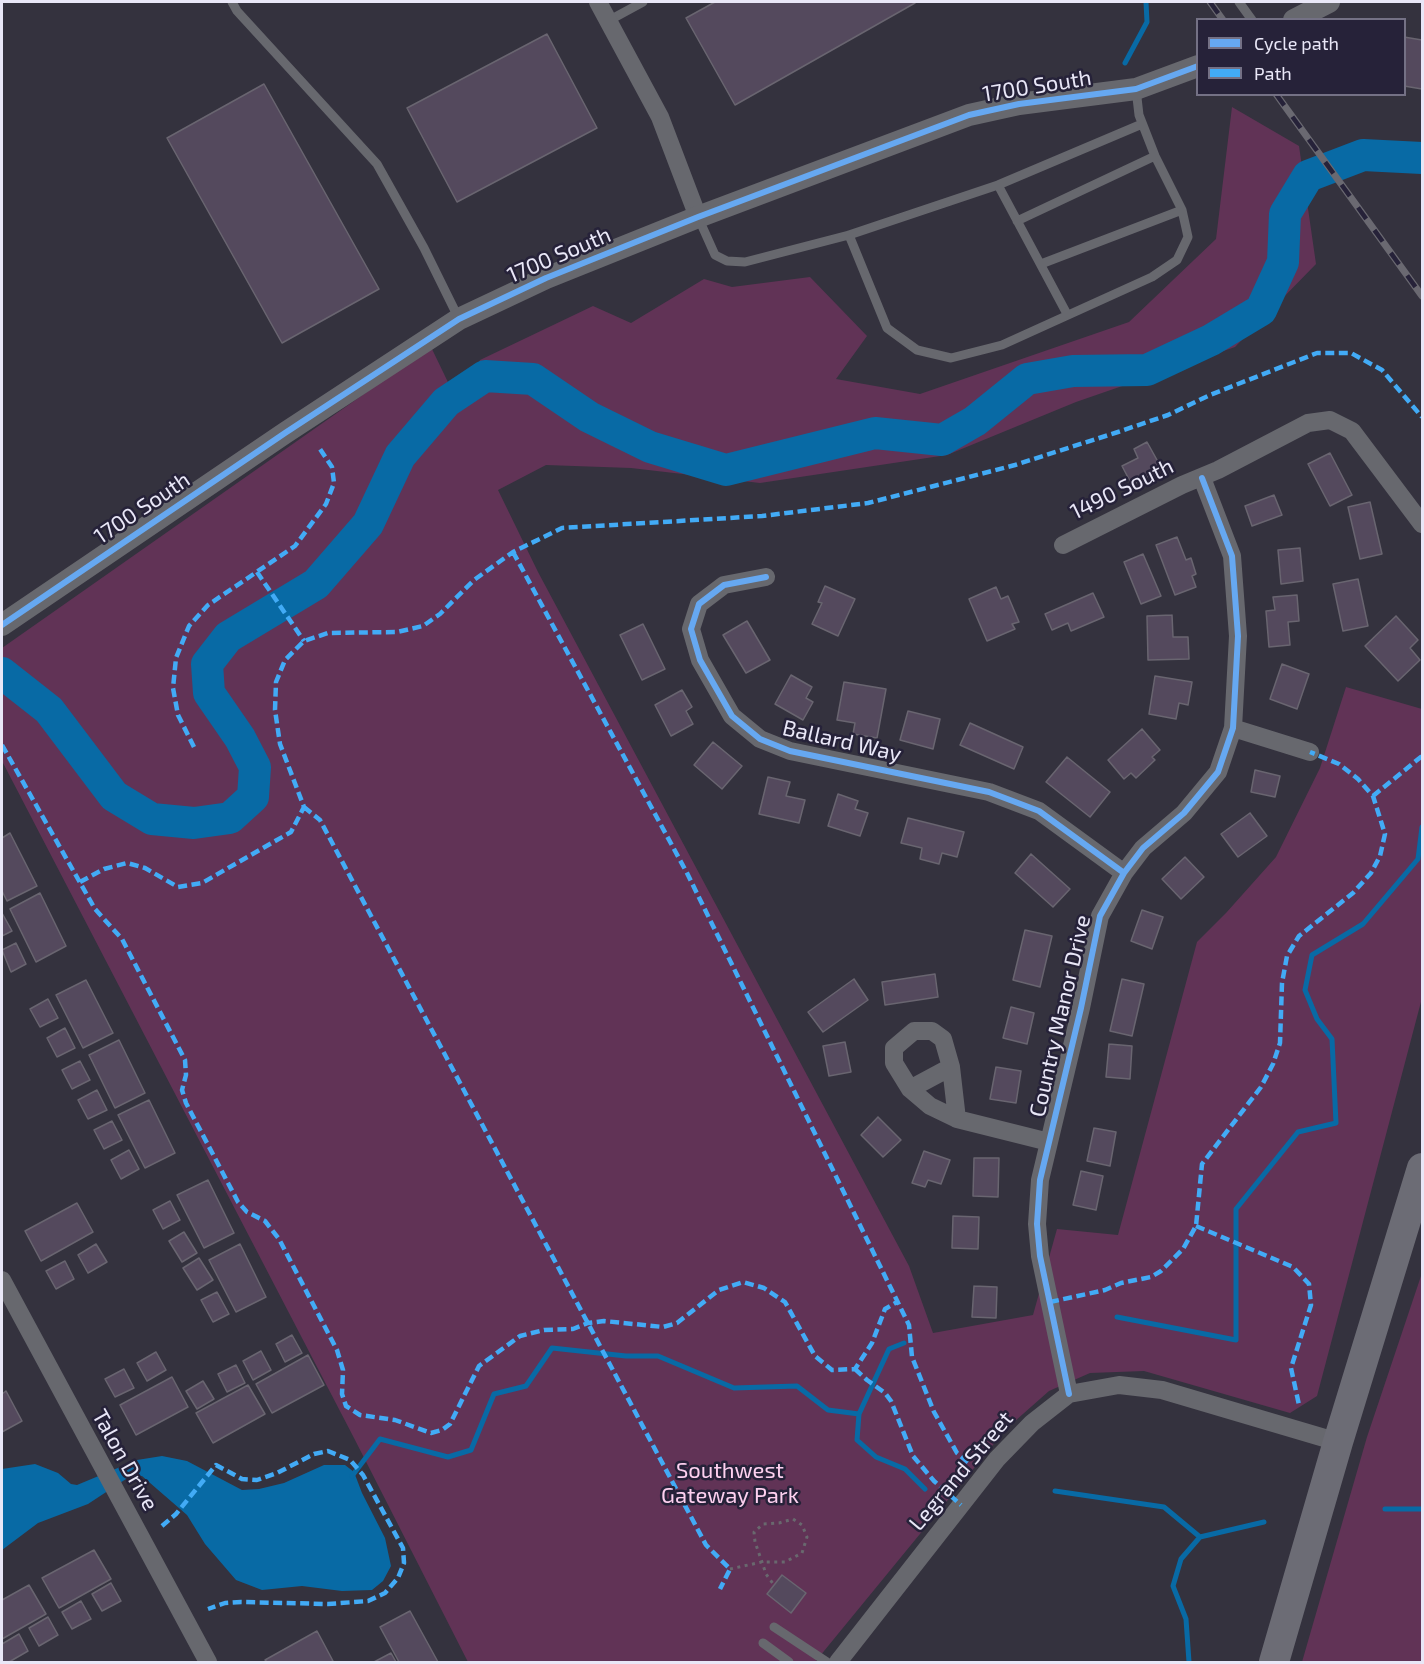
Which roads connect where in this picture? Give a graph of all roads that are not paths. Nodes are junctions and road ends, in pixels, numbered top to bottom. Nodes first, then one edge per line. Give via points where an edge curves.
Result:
1 (232, 2) edge
2 (598, 2) edge
3 (643, 2) edge
4 (1239, 2) edge
5 (1329, 2) edge
6 (1251, 18) edge
7 (1298, 18) edge
8 (608, 21) junction
9 (1196, 66) edge
10 (1136, 89) junction
11 (1142, 124) junction
12 (1155, 156) junction
13 (998, 184) junction
14 (1182, 210) junction
15 (698, 217) junction
16 (1017, 221) junction
17 (849, 235) junction
18 (1041, 264) junction
19 (1067, 314) junction
20 (459, 319) junction
21 (1202, 478) junction
22 (1422, 524) edge
23 (1063, 545) dead end
24 (766, 577) dead end
25 (8, 620) edge
26 (1233, 728) junction
27 (1310, 753) dead end
28 (1124, 873) junction
29 (951, 1067) junction
30 (910, 1089) junction
31 (957, 1119) junction
32 (1049, 1142) junction
33 (1422, 1168) edge
34 (2, 1280) edge
35 (1069, 1394) junction
36 (1338, 1442) junction
37 (774, 1627) dead end
38 (763, 1643) dead end
39 (208, 1662) edge
40 (789, 1662) edge
41 (827, 1662) edge
42 (838, 1662) edge
43 (1274, 1662) edge

1 - 20 lane via 377,164
2 - 8 street
3 - 8 lane
4 - 6 lane
5 - 7 street
8 - 15 street via 660,117
9 - 10 street, 1700 South
10 - 11 lane
10 - 15 street, 1700 South via 1019,104 969,115
11 - 12 lane
11 - 13 lane
12 - 14 lane
12 - 16 lane
13 - 16 lane
13 - 17 lane
14 - 18 lane
14 - 19 lane via 1188,237 1177,260 1152,277
15 - 17 lane via 716,255 727,261 745,262
15 - 20 street, 1700 South via 546,278
16 - 18 lane
17 - 19 lane via 887,328 917,350 951,358 1002,345
18 - 19 lane
20 - 25 street, 1700 South
21 - 22 street, 1490 South via 1308,423 1330,420 1352,430
21 - 23 street, 1490 South
21 - 26 street, Country Manor Drive via 1232,556 1238,636
24 - 28 street, Ballard Way via 724,585 699,604 691,629 700,660 732,716 760,739 790,751 989,792 1040,811
26 - 27 street
26 - 28 street, Country Manor Drive via 1218,772 1184,813 1143,848
28 - 32 street, Country Manor Drive via 1100,916
29 - 30 street
29 - 30 street via 943,1039 932,1031 914,1031 894,1048 894,1064
29 - 31 street
30 - 31 street via 930,1106
31 - 32 street
32 - 35 street, Country Manor Drive via 1040,1180 1037,1224
33 - 36 highway
34 - 39 street, Talon Drive
35 - 36 street, Legrand Street via 1119,1385 1162,1390
35 - 42 street, Legrand Street via 1032,1423 997,1459
36 - 43 highway
37 - 41 lane
38 - 40 lane

